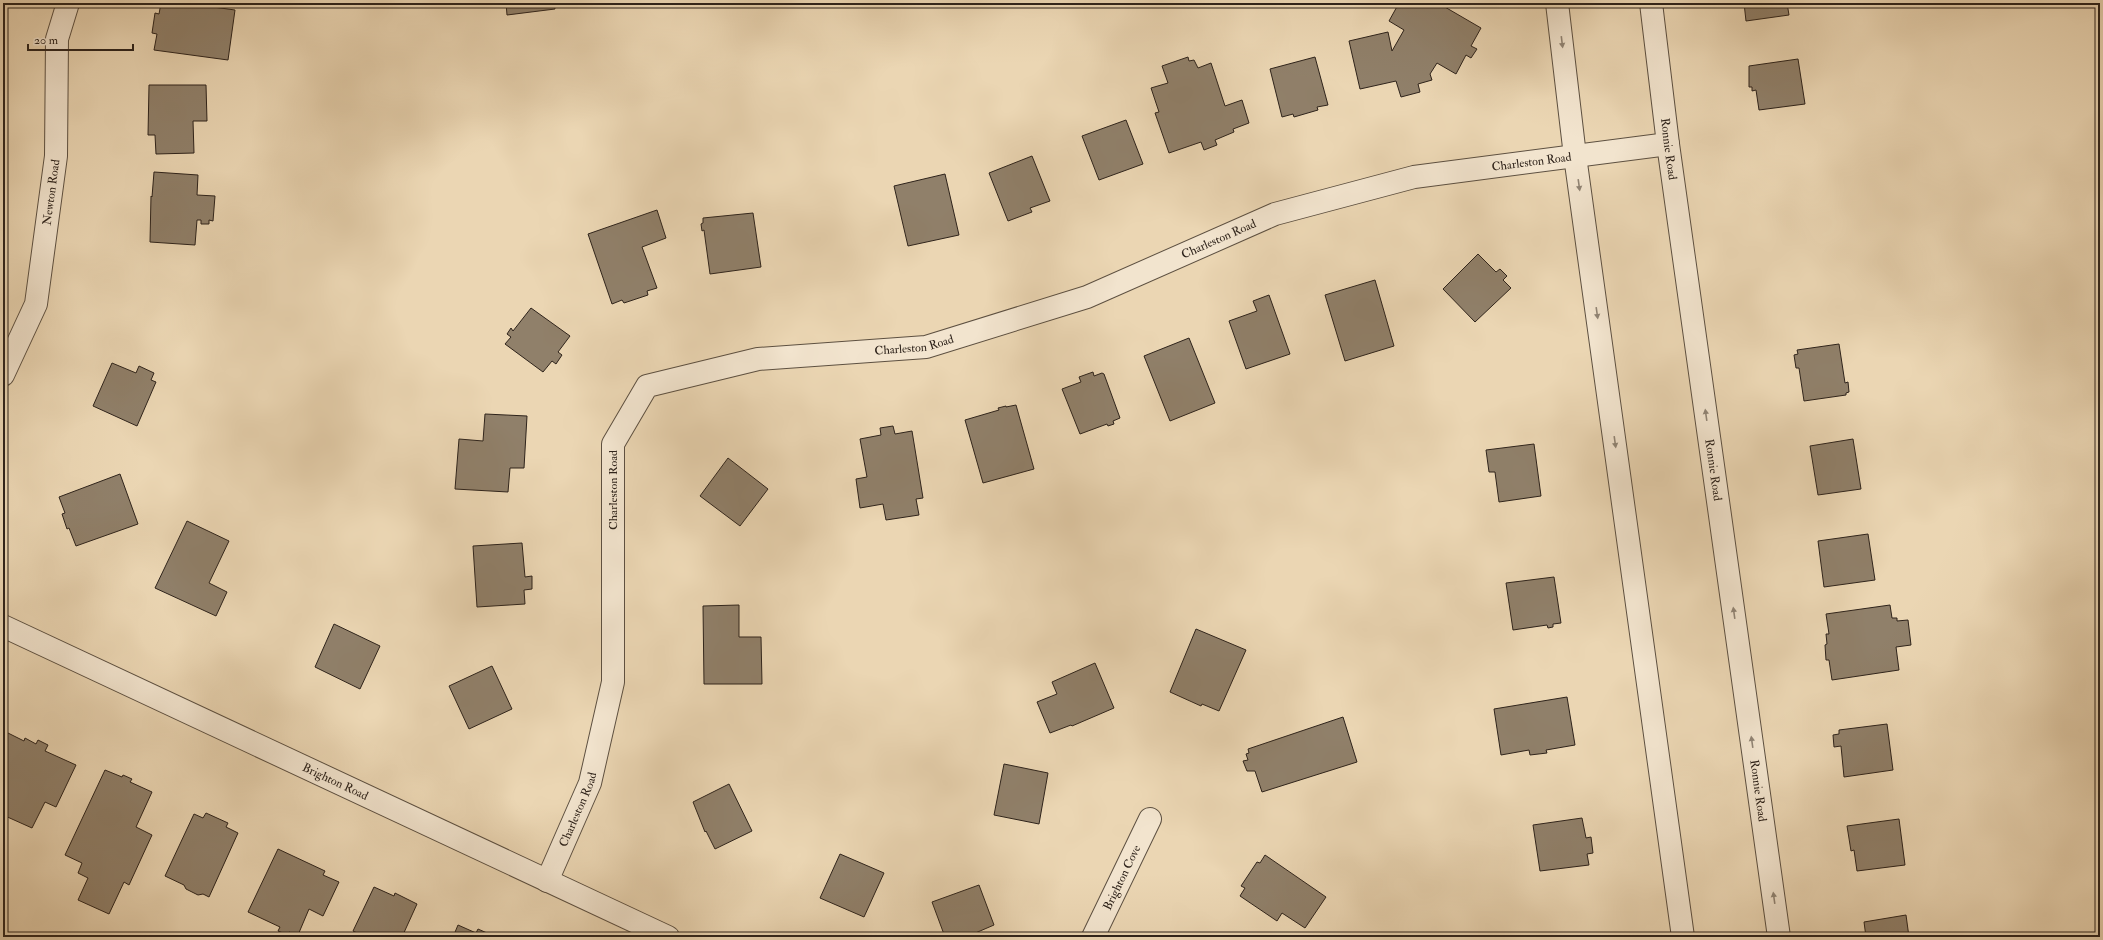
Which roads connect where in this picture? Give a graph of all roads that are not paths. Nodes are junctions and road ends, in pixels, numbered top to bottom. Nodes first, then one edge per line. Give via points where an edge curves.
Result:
1 (68, 3) edge
2 (1557, 3) edge
3 (1651, 3) edge
4 (1668, 144) junction
5 (1575, 156) junction
6 (3, 375) edge
7 (3, 626) edge
8 (1150, 819) dead end
9 (548, 881) junction
10 (668, 937) edge
11 (1093, 937) edge
12 (1683, 937) edge
13 (1779, 937) edge

1 - 6 street, Newton Road via 57,39 56,156 36,304
2 -> 5 street
3 - 4 street, Ronnie Road
4 - 5 street, Charleston Road
13 -> 4 street, Ronnie Road
5 - 9 street, Charleston Road via 1414,177 1275,214 1087,297 926,347 758,359 647,386 613,444 612,682 590,783
5 -> 12 street
7 - 9 street, Brighton Road
8 - 11 street, Brighton Cove
9 - 10 street, Brighton Road

